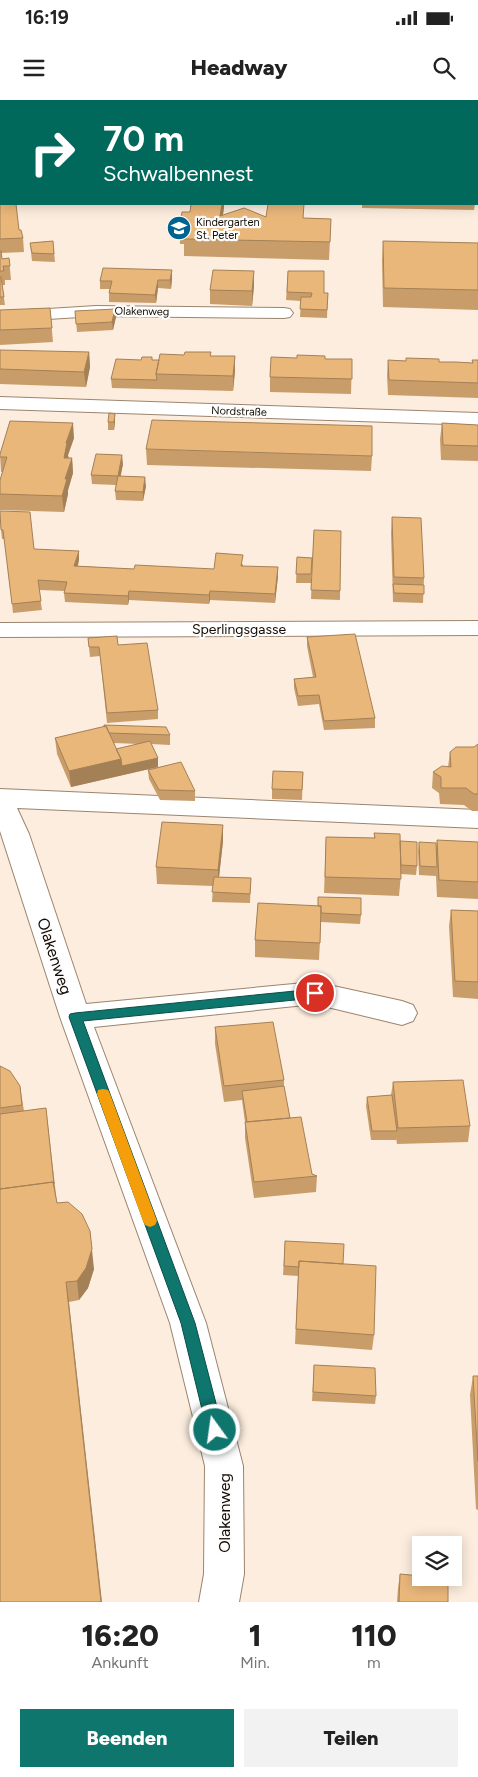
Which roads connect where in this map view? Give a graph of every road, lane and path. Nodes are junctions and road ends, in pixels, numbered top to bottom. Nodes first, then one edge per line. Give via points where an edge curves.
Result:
1 (284, 313) dead end
2 (0, 317) edge
3 (0, 403) edge
4 (478, 419) edge
5 (478, 628) edge
6 (0, 630) edge
7 (0, 799) edge
8 (478, 819) edge
9 (8, 835) edge
10 (402, 1014) dead end
11 (75, 1017) junction
12 (219, 1602) edge

1 - 2 street, Olakenweg via 96,310
3 - 4 street, Nordstraße
5 - 6 street, Sperlingsgasse
7 - 8 street
7 - 9 street, Olakenweg
9 - 11 street, Olakenweg
10 - 11 street via 315,993
11 - 12 street, Olakenweg via 188,1323 224,1466 224,1574

